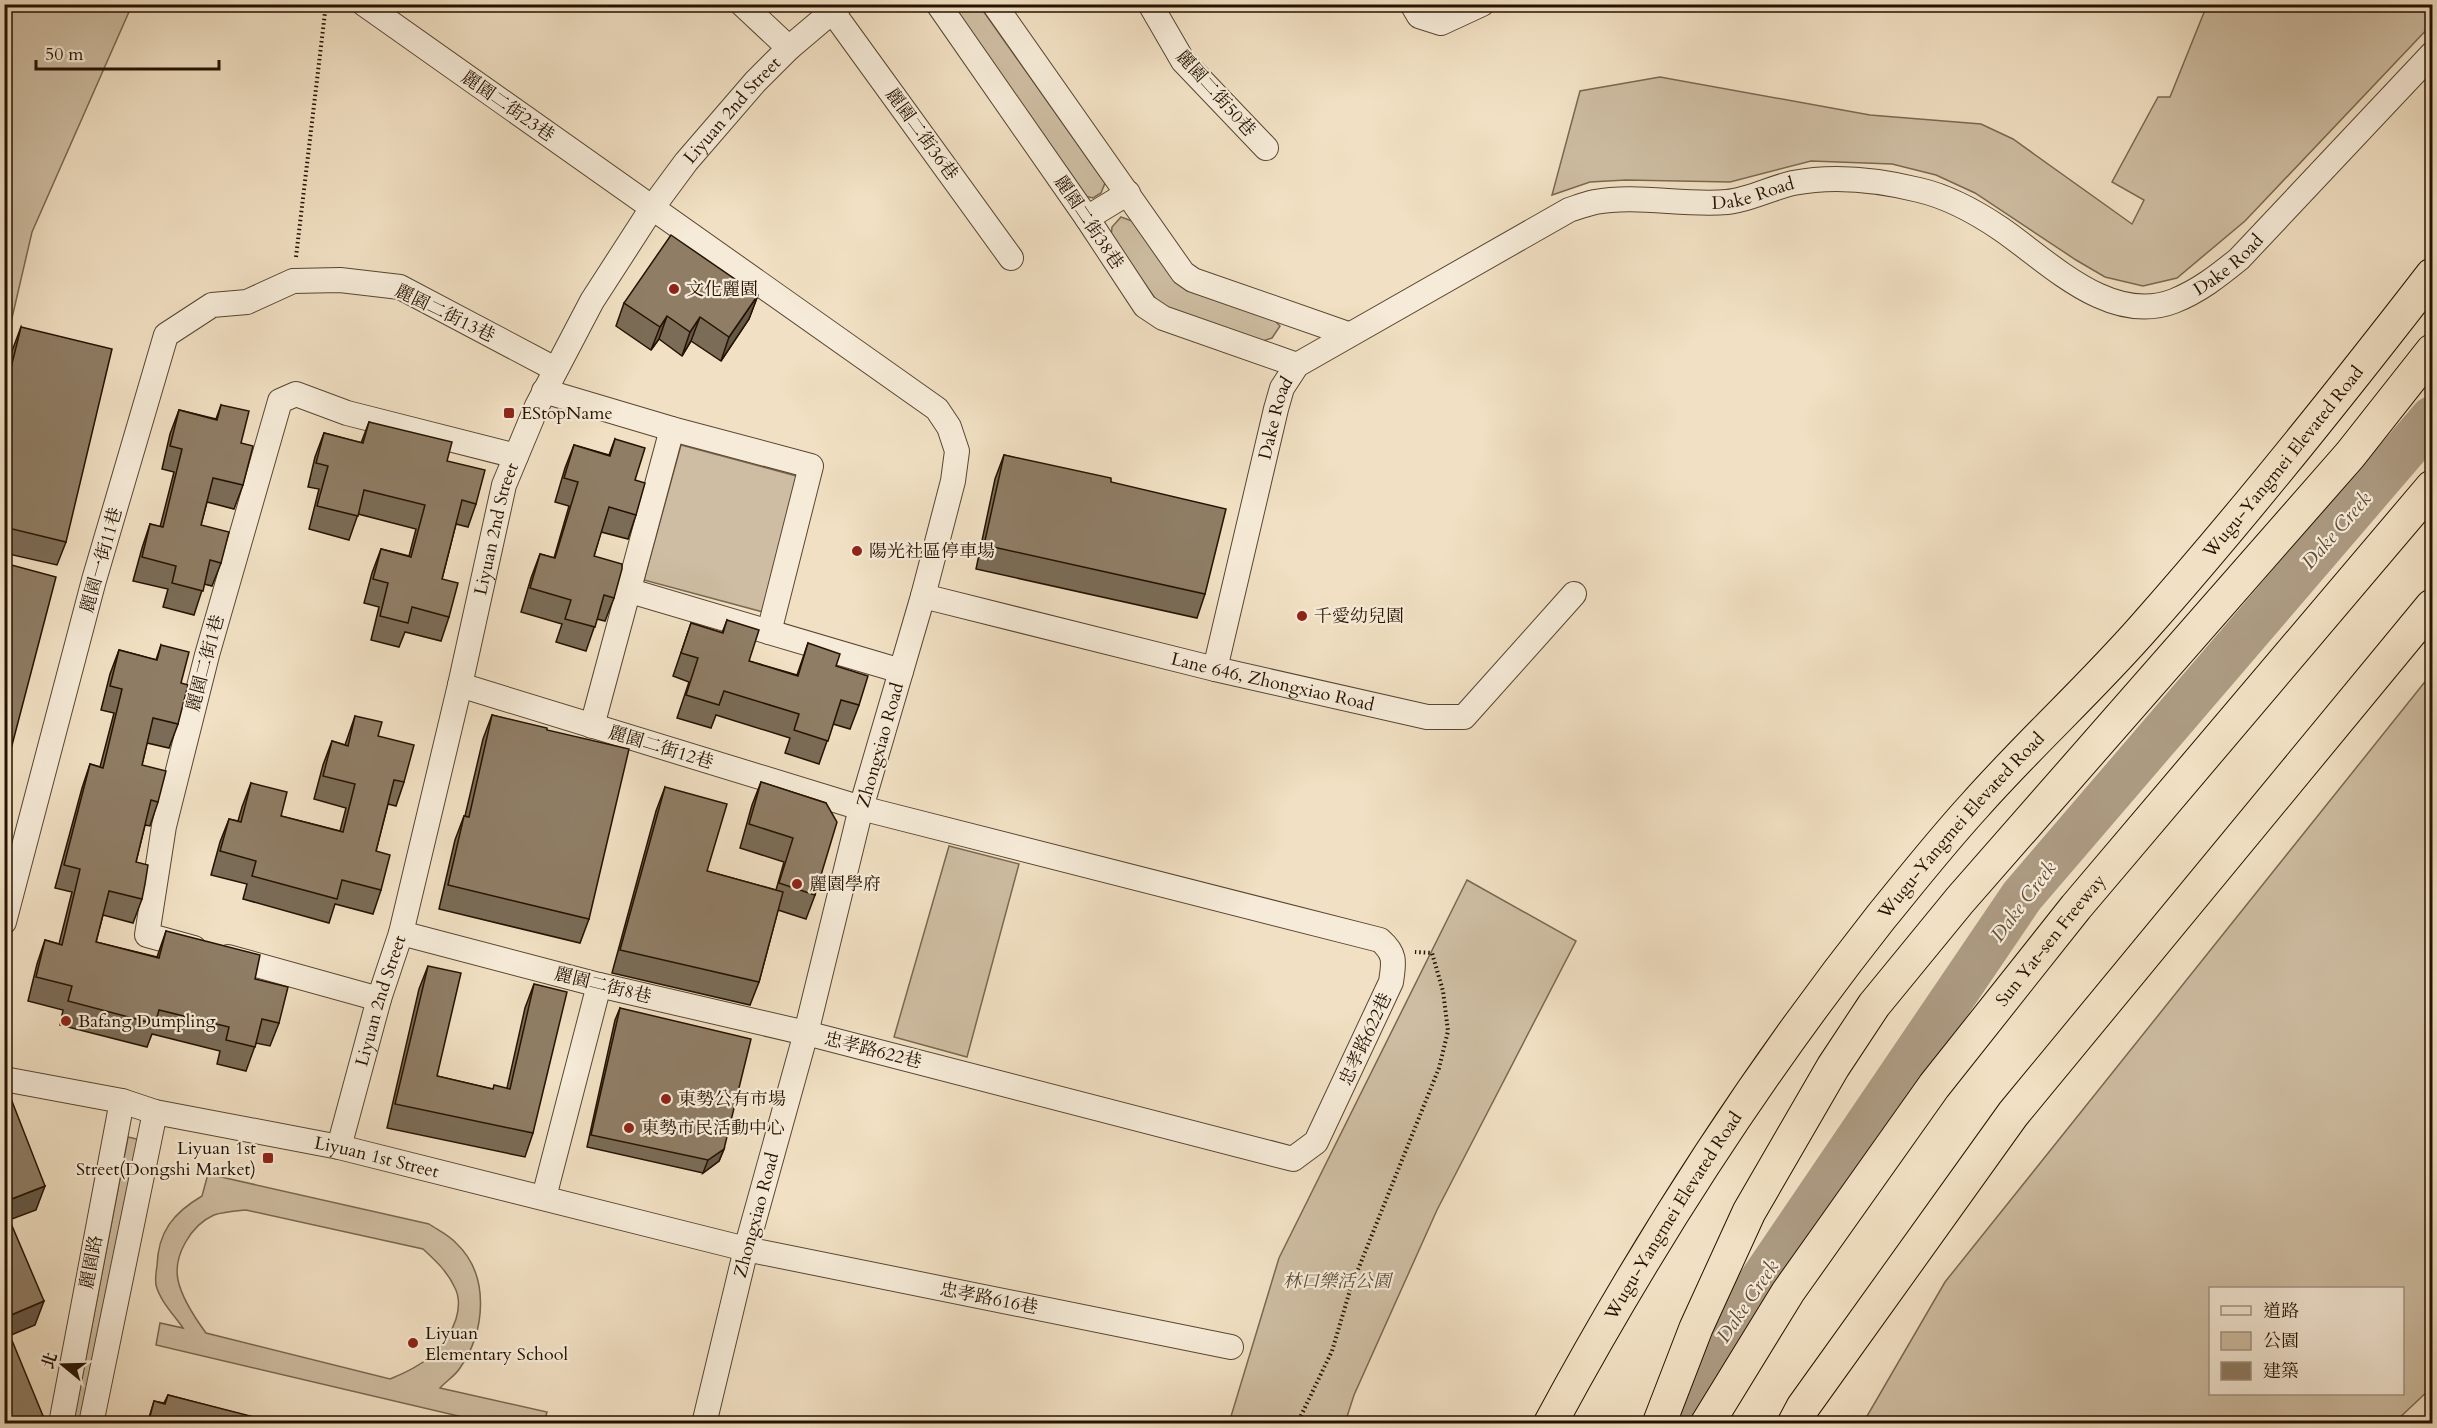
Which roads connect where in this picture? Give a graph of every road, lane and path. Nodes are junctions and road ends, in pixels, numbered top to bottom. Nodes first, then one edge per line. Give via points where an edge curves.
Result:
1 (326, 4) edge
2 (364, 4) edge
3 (742, 4) edge
4 (938, 4) edge
5 (994, 4) edge
6 (1150, 4) edge
7 (1412, 4) edge
8 (1482, 4) edge
9 (837, 8) edge
10 (789, 48) junction
11 (2433, 54) edge
12 (1266, 148) dead end
13 (1128, 192) junction
14 (652, 208) junction
15 (1087, 218) junction
16 (1011, 258) dead end
17 (2433, 274) edge
18 (293, 281) junction
19 (1348, 334) junction
20 (2433, 351) edge
21 (1297, 365) junction
22 (555, 369) junction
23 (544, 392) junction
24 (672, 429) junction
25 (516, 456) junction
26 (2433, 487) edge
27 (627, 590) junction
28 (1574, 594) dead end
29 (923, 596) junction
30 (2433, 606) edge
31 (769, 632) junction
32 (1215, 669) junction
33 (901, 671) junction
34 (460, 685) junction
35 (592, 726) junction
36 (861, 808) junction
37 (4, 921) edge
38 (401, 933) junction
39 (1391, 950) junction
40 (599, 985) junction
41 (379, 999) junction
42 (806, 1033) junction
43 (4, 1079) edge
44 (122, 1101) junction
45 (154, 1112) junction
46 (339, 1147) junction
47 (544, 1197) junction
48 (746, 1249) junction
49 (1231, 1347) dead end
50 (61, 1424) edge
51 (91, 1424) edge
52 (704, 1424) edge
53 (1297, 1424) edge
54 (1550, 1424) edge
55 (1659, 1424) edge
56 (1707, 1424) edge
57 (1794, 1424) edge

1 - 18 path
2 - 14 street, 麗園二街23巷
3 - 10 street
4 - 15 street, 麗園二街38巷
5 - 13 street
6 - 12 street, 麗園二街50巷 via 1183,61
7 - 8 street via 1419,16 1441,23
9 - 10 street, Liyuan 2nd Street
9 - 16 street, 麗園二街36巷
10 - 14 street, Liyuan 2nd Street via 693,153
11 - 19 street, Dake Road via 2239,259 2206,285 2172,302 2140,306 2106,299 1960,204 1920,190 1836,179 1793,183 1730,202 1620,200 1569,210
13 - 15 street
13 - 19 street via 1175,264 1193,280
14 - 22 street, Liyuan 2nd Street via 592,301
14 - 29 street, Zhongxiao Road via 937,409 949,427 957,451
15 - 21 street, 麗園二街38巷 via 1145,306 1163,318
17 - 54 highway, Wugu-Yangmei Elevated Road via 2325,415 2144,627 1974,806 1880,919 1690,1185
18 - 22 street, 麗園二街13巷 via 340,280 400,287
18 - 37 street, 麗園一街11巷 via 247,302 212,305 166,335 94,580
19 - 21 street, Dake Road
20 - 55 highway via 2350,455 1960,900 1874,1005 1833,1067 1749,1212 1695,1328
21 - 32 street, Dake Road via 1282,388 1276,409
22 - 23 street, Liyuan 2nd Street
23 - 24 street
23 - 25 street, Liyuan 2nd Street
24 - 27 street
24 - 31 street via 811,466
25 - 34 street, Liyuan 2nd Street via 504,485
25 - 41 street, 麗園二街1巷 via 347,413 296,394 280,401 207,655 164,826 147,935
26 - 56 highway, Sun Yat-sen Freeway via 2076,907 1934,1086 1788,1292
27 - 31 street
27 - 35 street
28 - 32 street, Lane 646, Zhongxiao Road via 1464,717 1427,717
29 - 32 street, Lane 646, Zhongxiao Road
29 - 33 street, Zhongxiao Road
30 - 57 highway via 2013,1114
31 - 33 street
33 - 36 street, Zhongxiao Road
34 - 35 street, 麗園二街12巷
34 - 38 street, Liyuan 2nd Street
35 - 36 street, 麗園二街12巷
36 - 39 street via 1366,936 1380,940
36 - 42 street, Zhongxiao Road
38 - 40 street, 麗園二街8巷
38 - 41 street, Liyuan 2nd Street
39 - 42 street, 忠孝路622巷 via 1391,982 1316,1142 1293,1159
39 - 53 path via 1432,953 1443,991 1448,1031 1439,1068 1351,1287 1332,1351
40 - 42 street, 麗園二街8巷
40 - 47 street
41 - 46 street, Liyuan 2nd Street
42 - 48 street, Zhongxiao Road
43 - 44 street, Liyuan 1st Street
44 - 45 street, Liyuan 1st Street
44 - 50 street, 麗園路
45 - 46 street, Liyuan 1st Street
45 - 51 street, 麗園路
46 - 47 street, Liyuan 1st Street
47 - 48 street, Liyuan 1st Street
48 - 49 street, 忠孝路616巷
48 - 52 street, Zhongxiao Road

